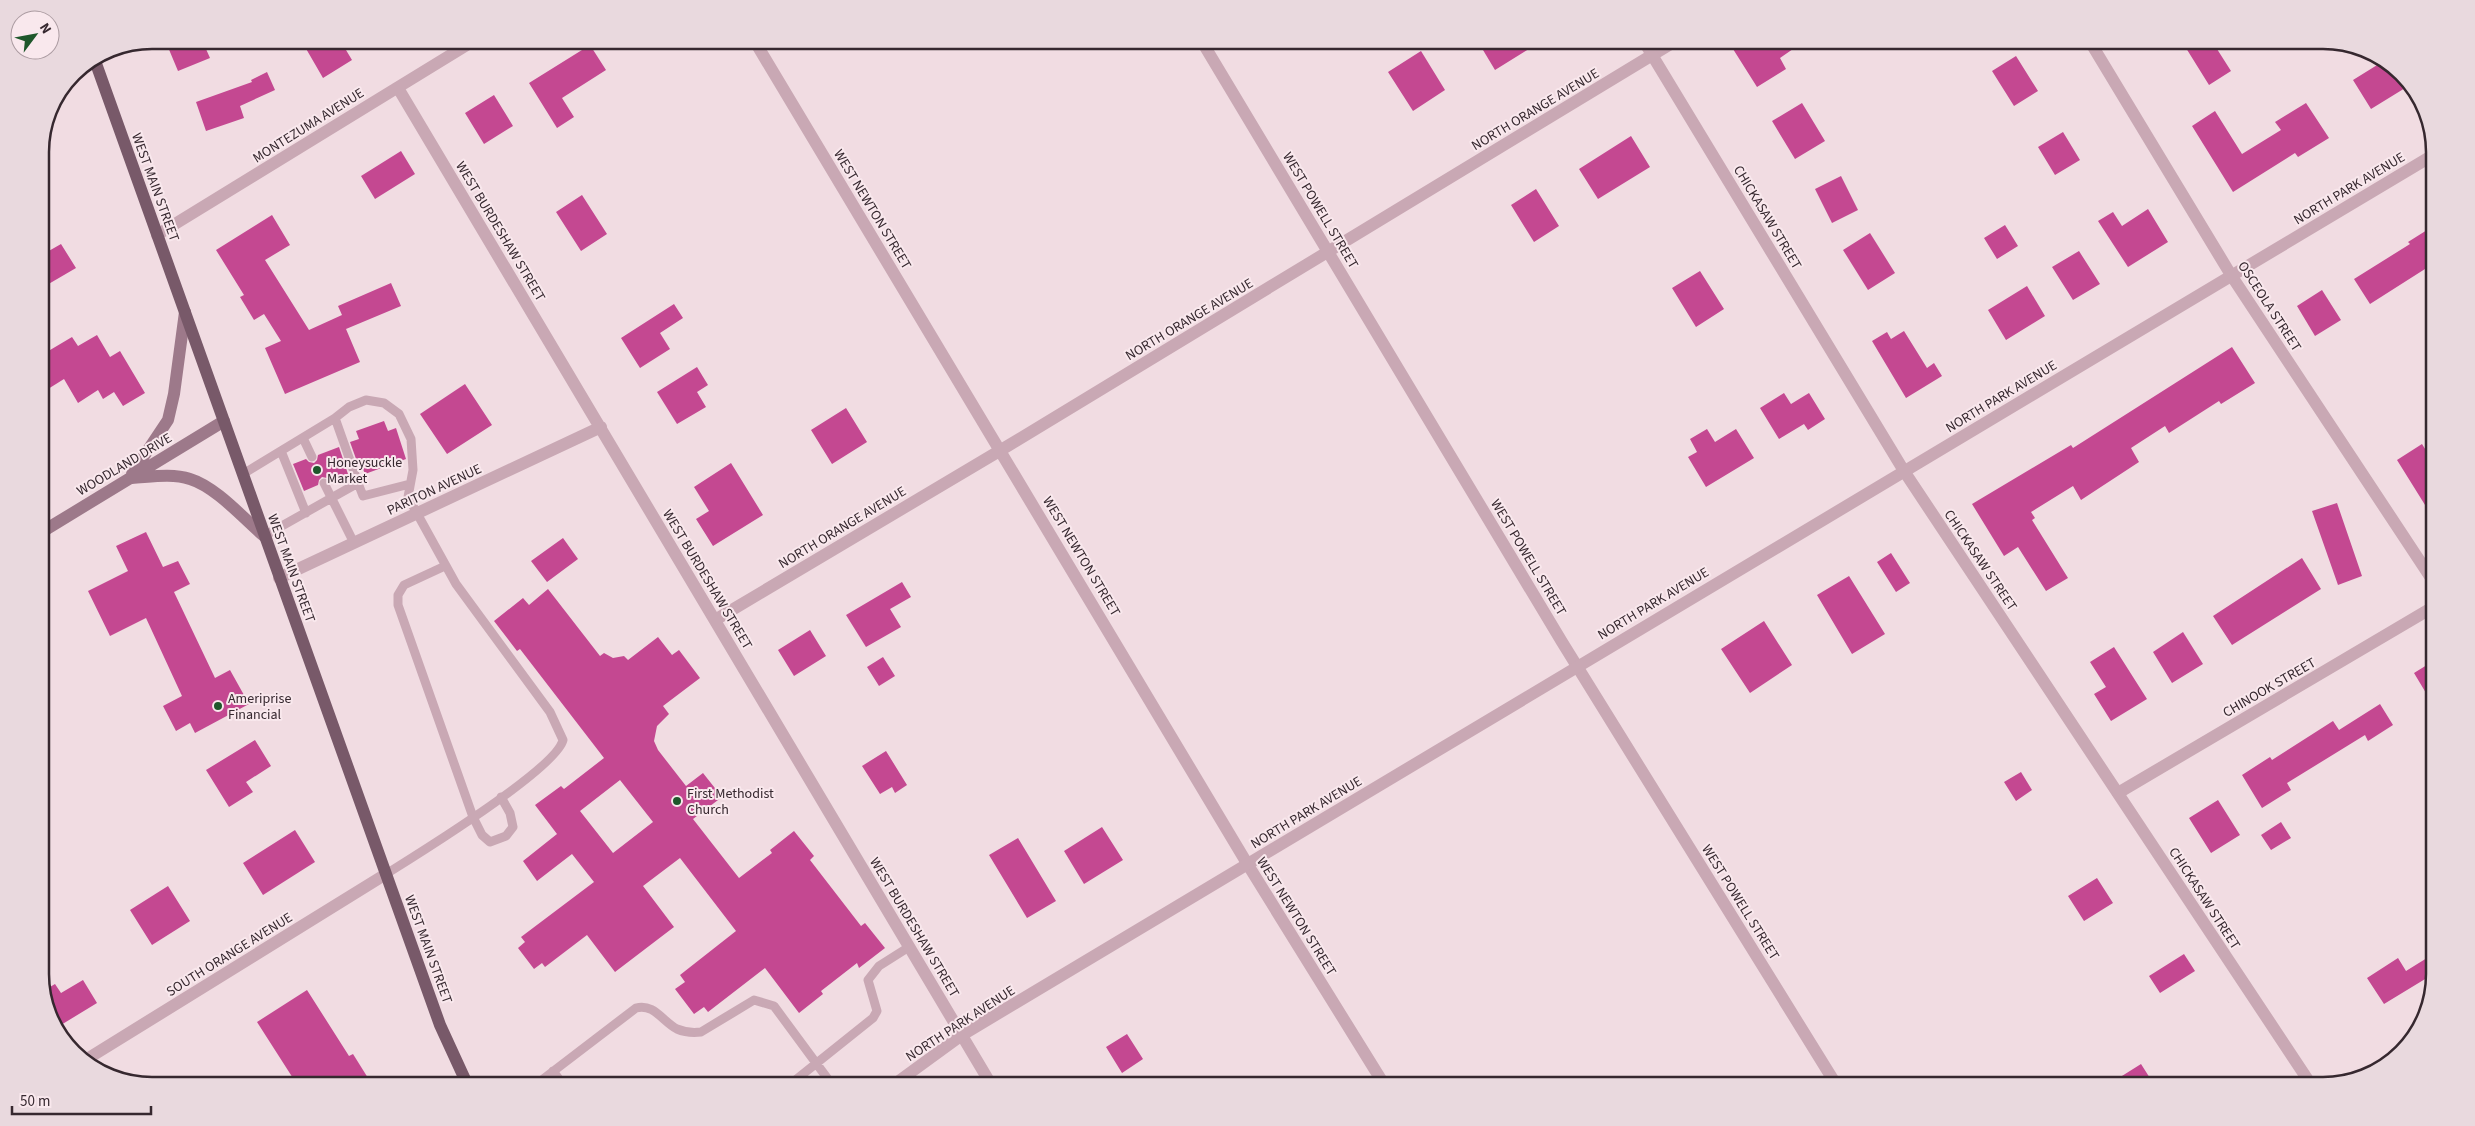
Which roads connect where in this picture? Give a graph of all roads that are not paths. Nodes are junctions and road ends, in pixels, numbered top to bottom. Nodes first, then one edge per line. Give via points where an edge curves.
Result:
1 (461, 49) edge
2 (759, 49) edge
3 (1206, 49) edge
4 (1648, 49) edge
5 (1662, 49) edge
6 (2094, 49) edge
7 (1652, 55) junction
8 (96, 65) edge
9 (398, 88) junction
10 (2426, 159) edge
11 (157, 235) junction
12 (1328, 252) junction
13 (2231, 275) junction
14 (185, 312) junction
15 (335, 418) junction
16 (224, 421) junction
17 (601, 426) junction
18 (303, 438) junction
19 (1001, 450) junction
20 (281, 451) junction
21 (312, 456) dead end
22 (1904, 471) junction
23 (242, 474) junction
24 (130, 478) junction
25 (324, 483) dead end
26 (358, 483) junction
27 (410, 484) junction
28 (330, 499) junction
29 (306, 512) junction
30 (418, 514) junction
31 (49, 528) edge
32 (264, 536) junction
33 (354, 543) junction
34 (445, 566) junction
35 (2426, 570) edge
36 (279, 578) junction
37 (2426, 611) edge
38 (715, 620) junction
39 (1577, 666) junction
40 (2118, 793) junction
41 (500, 797) junction
42 (473, 818) junction
43 (1248, 865) junction
44 (386, 874) junction
45 (909, 947) junction
46 (962, 1035) junction
47 (90, 1057) edge
48 (818, 1063) junction
49 (552, 1071) junction
50 (464, 1077) edge
51 (545, 1077) edge
52 (557, 1077) edge
53 (800, 1077) edge
54 (827, 1077) edge
55 (904, 1077) edge
56 (987, 1077) edge
57 (1379, 1077) edge
58 (1831, 1077) edge
59 (2306, 1077) edge

1 - 9 street, MONTEZUMA AVENUE
2 - 19 street, WEST NEWTON STREET
3 - 12 street, WEST POWELL STREET
4 - 7 street, CHICKASAW STREET
5 - 7 street, NORTH ORANGE AVENUE
6 - 13 street, OSCEOLA STREET
7 - 12 street, NORTH ORANGE AVENUE
7 - 22 street, CHICKASAW STREET
8 - 11 main road, WEST MAIN STREET
9 - 11 street, MONTEZUMA AVENUE
9 - 17 street, WEST BURDESHAW STREET
10 - 13 street, NORTH PARK AVENUE
11 - 14 main road, WEST MAIN STREET
12 - 19 street, NORTH ORANGE AVENUE
12 - 39 street, WEST POWELL STREET
13 - 22 street, NORTH PARK AVENUE
13 - 35 street, OSCEOLA STREET
14 - 16 main road, WEST MAIN STREET
14 - 24 main road via 168,420
15 - 18 lane
15 - 26 lane
15 - 27 lane via 366,400 384,402 399,414 411,439 413,470
16 - 23 main road, WEST MAIN STREET
16 - 24 main road, WOODLAND DRIVE
17 - 30 street, PARITON AVENUE
17 - 38 street, WEST BURDESHAW STREET
18 - 20 lane
18 - 21 lane
19 - 38 street, NORTH ORANGE AVENUE
19 - 43 street, WEST NEWTON STREET
20 - 23 lane
20 - 29 lane
22 - 39 street, NORTH PARK AVENUE
22 - 40 street, CHICKASAW STREET
23 - 32 main road, WEST MAIN STREET
24 - 31 main road, WOODLAND DRIVE
24 - 32 main road via 190,478 208,487
25 - 28 lane
26 - 27 lane via 363,496
26 - 28 lane
27 - 30 lane via 408,497
28 - 29 lane
28 - 33 lane
29 - 32 lane
30 - 33 street, PARITON AVENUE
30 - 34 lane
32 - 36 main road, WEST MAIN STREET
33 - 36 street, PARITON AVENUE
34 - 41 lane via 550,712 563,740 558,752
34 - 42 lane via 404,584 398,595 398,605
36 - 44 main road, WEST MAIN STREET
37 - 40 street, CHINOOK STREET
38 - 45 street, WEST BURDESHAW STREET
39 - 43 street, NORTH PARK AVENUE
39 - 58 street, WEST POWELL STREET
40 - 59 street, CHICKASAW STREET
41 - 42 lane
41 - 42 lane via 512,819 512,827 506,836 490,842
42 - 44 lane
43 - 46 street, NORTH PARK AVENUE
43 - 57 street, WEST NEWTON STREET
44 - 47 street, SOUTH ORANGE AVENUE
44 - 50 main road, WEST MAIN STREET via 440,1025
45 - 46 street, WEST BURDESHAW STREET
45 - 48 lane via 872,972 868,980 877,1011 873,1018
46 - 55 street, NORTH PARK AVENUE
46 - 56 street, WEST BURDESHAW STREET
48 - 49 lane via 774,1006 754,1000 701,1032 677,1029 651,1008 636,1008
48 - 53 lane
48 - 54 lane
49 - 51 lane
49 - 52 lane

